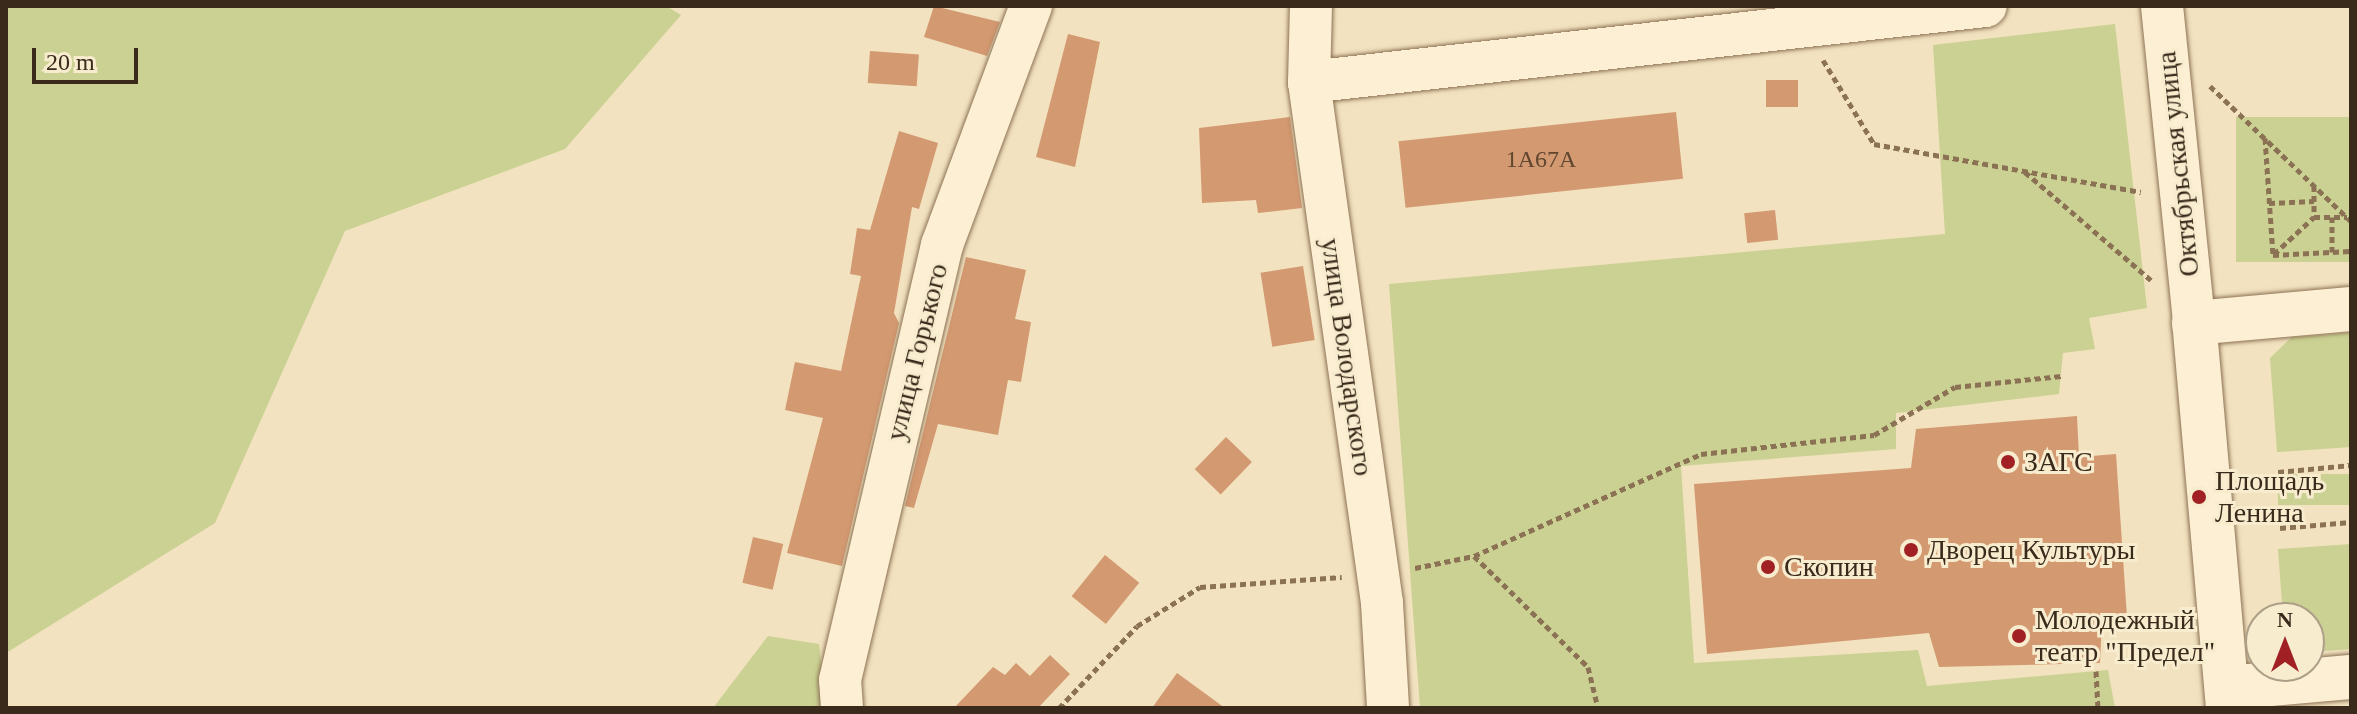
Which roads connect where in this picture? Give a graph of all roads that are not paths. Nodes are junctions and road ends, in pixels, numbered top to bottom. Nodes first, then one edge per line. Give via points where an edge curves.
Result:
1 (1031, 6) edge
2 (1311, 6) edge
3 (1986, 6) edge
4 (2164, 25) edge
5 (1309, 82) junction
6 (2351, 309) edge
7 (2194, 320) junction
8 (2351, 677) edge
9 (2227, 698) edge
10 (842, 708) edge
11 (1388, 708) edge

1 - 10 street, улица Горького via 942,245 840,680
2 - 5 street, улица Володарского
3 - 5 street
4 - 7 street, Октябрьская улица
5 - 11 street, улица Володарского via 1377,575
6 - 7 street
7 - 9 street
8 - 9 street

